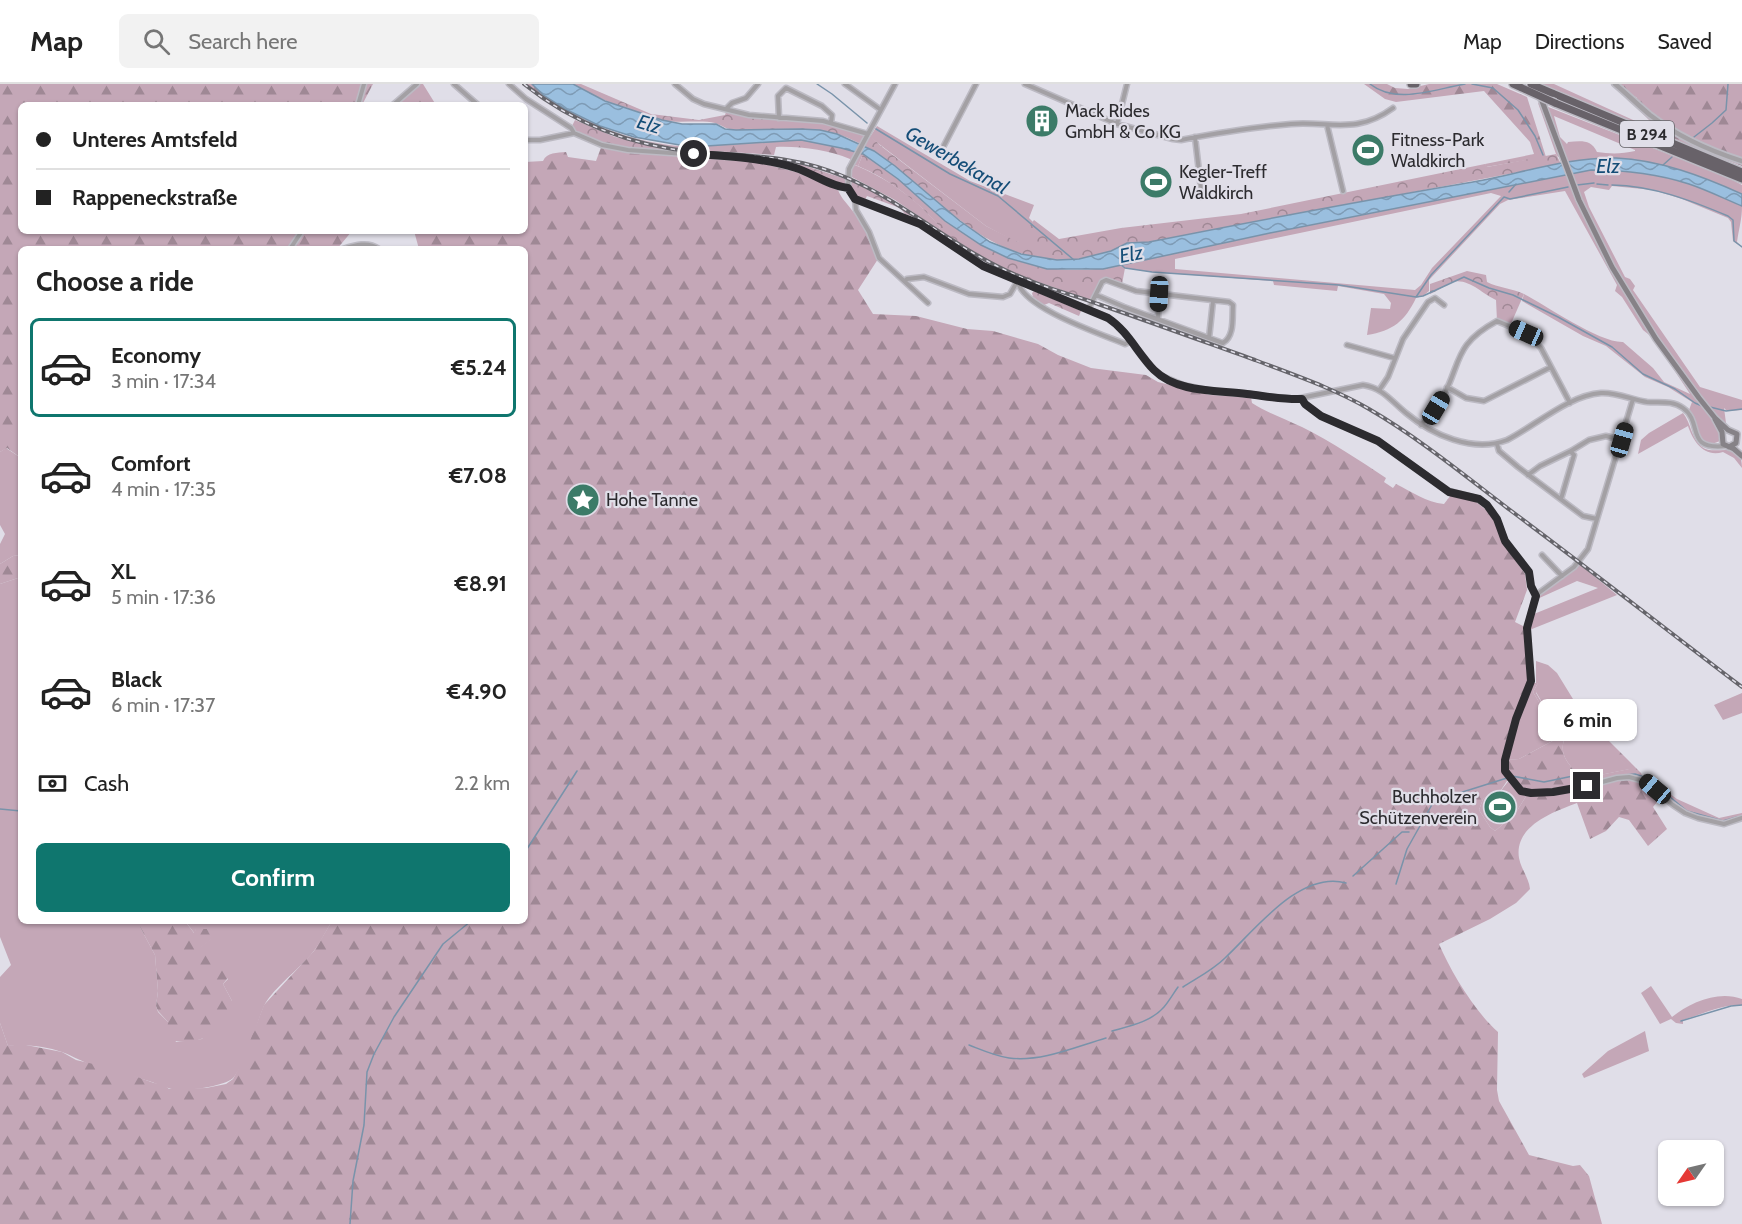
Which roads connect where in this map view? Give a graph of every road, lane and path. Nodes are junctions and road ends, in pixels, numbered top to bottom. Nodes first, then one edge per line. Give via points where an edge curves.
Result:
1 (364, 84) edge
2 (417, 84) edge
3 (454, 84) edge
4 (508, 84) edge
5 (675, 84) edge
6 (758, 84) edge
7 (845, 84) edge
8 (895, 84) edge
9 (976, 84) edge
10 (1025, 84) edge
11 (1127, 84) edge
12 (1411, 84) edge
13 (1416, 84) edge
14 (1513, 84) edge
15 (1533, 84) edge
16 (1615, 84) edge
17 (359, 102) edge
18 (396, 102) edge
19 (475, 102) edge
20 (1392, 108) dead end
21 (726, 109) junction
22 (881, 110) junction
23 (779, 118) junction
24 (831, 123) junction
25 (1118, 124) junction
26 (1327, 124) junction
27 (574, 133) junction
28 (868, 136) junction
29 (1195, 137) junction
30 (528, 140) edge
31 (939, 155) dead end
32 (1742, 161) edge
33 (1742, 172) edge
34 (1742, 179) edge
35 (848, 188) junction
36 (1343, 191) dead end
37 (1202, 197) dead end
38 (855, 199) junction
39 (356, 246) edge
40 (375, 246) edge
41 (905, 281) junction
42 (1017, 282) junction
43 (1159, 294) junction
44 (1096, 295) junction
45 (1213, 301) junction
46 (928, 303) dead end
47 (1444, 305) dead end
48 (1088, 309) junction
49 (1158, 320) junction
50 (1209, 338) junction
51 (1131, 341) junction
52 (1347, 345) dead end
53 (1394, 358) junction
54 (1551, 367) junction
55 (1447, 387) junction
56 (1380, 389) junction
57 (1302, 399) junction
58 (1633, 399) junction
59 (1570, 403) junction
60 (1715, 418) junction
61 (1421, 424) junction
62 (1728, 430) junction
63 (1739, 438) edge
64 (1622, 440) junction
65 (1725, 442) junction
66 (1497, 444) junction
67 (1571, 451) junction
68 (1742, 455) edge
69 (1528, 475) junction
70 (1561, 500) junction
71 (1598, 519) junction
72 (1542, 555) dead end
73 (1562, 576) junction
74 (1536, 596) junction
75 (1742, 818) edge

1 - 17 street
2 - 18 street
3 - 19 street
4 - 27 street
5 - 21 street via 693,99
6 - 21 street via 746,98
7 - 22 street
8 - 22 street
9 - 31 street
10 - 25 street
11 - 25 street
12 - 13 highway
14 - 34 highway, B 294, bridge
15 - 33 highway, B 294, bridge
15 - 60 main road via 1586,218 1612,267 1656,339
16 - 32 street via 1670,130
20 - 26 street via 1361,124
21 - 23 street
22 - 28 street
23 - 24 street
23 - 24 street via 778,96 786,88 822,106 832,115
24 - 28 street
25 - 29 street via 1173,139
26 - 29 street via 1289,124
26 - 36 street
27 - 30 street
27 - 35 street via 602,145 628,150 758,159
28 - 35 street via 853,162
29 - 37 street
35 - 38 street
38 - 41 street via 856,210 879,258
38 - 42 street via 920,224 983,266
39 - 40 street
41 - 42 street via 924,277 969,294 1003,297 1010,294
41 - 46 street
42 - 48 street
42 - 51 street via 1023,294 1058,316 1125,344
43 - 44 street via 1106,280
43 - 45 street
43 - 49 street
44 - 48 street
44 - 49 street
45 - 50 street
45 - 50 street via 1233,305 1232,327 1223,343
47 - 53 street via 1435,298 1428,302
48 - 51 street via 1112,320
49 - 50 street
51 - 57 street via 1154,370 1173,382 1211,391
52 - 53 street
53 - 56 street
54 - 55 street via 1484,401 1466,398
54 - 55 street via 1541,348 1526,333 1497,321 1479,331 1466,345
54 - 59 street
55 - 61 street via 1436,408
56 - 57 street via 1363,386
56 - 61 street
57 - 74 street via 1321,416 1378,441 1449,492 1479,499 1487,505 1505,541 1529,572
58 - 59 street via 1604,393
58 - 64 street
58 - 65 street via 1682,408 1700,441 1709,447
59 - 66 street
60 - 62 main road
60 - 65 main road
61 - 66 street via 1460,441
62 - 63 main road
62 - 65 main road
63 - 65 main road via 1734,446
63 - 68 main road
64 - 67 street via 1598,437
64 - 71 street
65 - 68 main road
66 - 69 street via 1499,452
67 - 69 street
67 - 70 street via 1575,455
69 - 70 street
70 - 71 street via 1584,516
71 - 73 street via 1586,554
72 - 73 street
73 - 74 street
74 - 75 street via 1527,628 1530,687 1506,755 1505,771 1521,791 1587,786 1629,777 1644,781 1673,805 1698,818 1724,824

